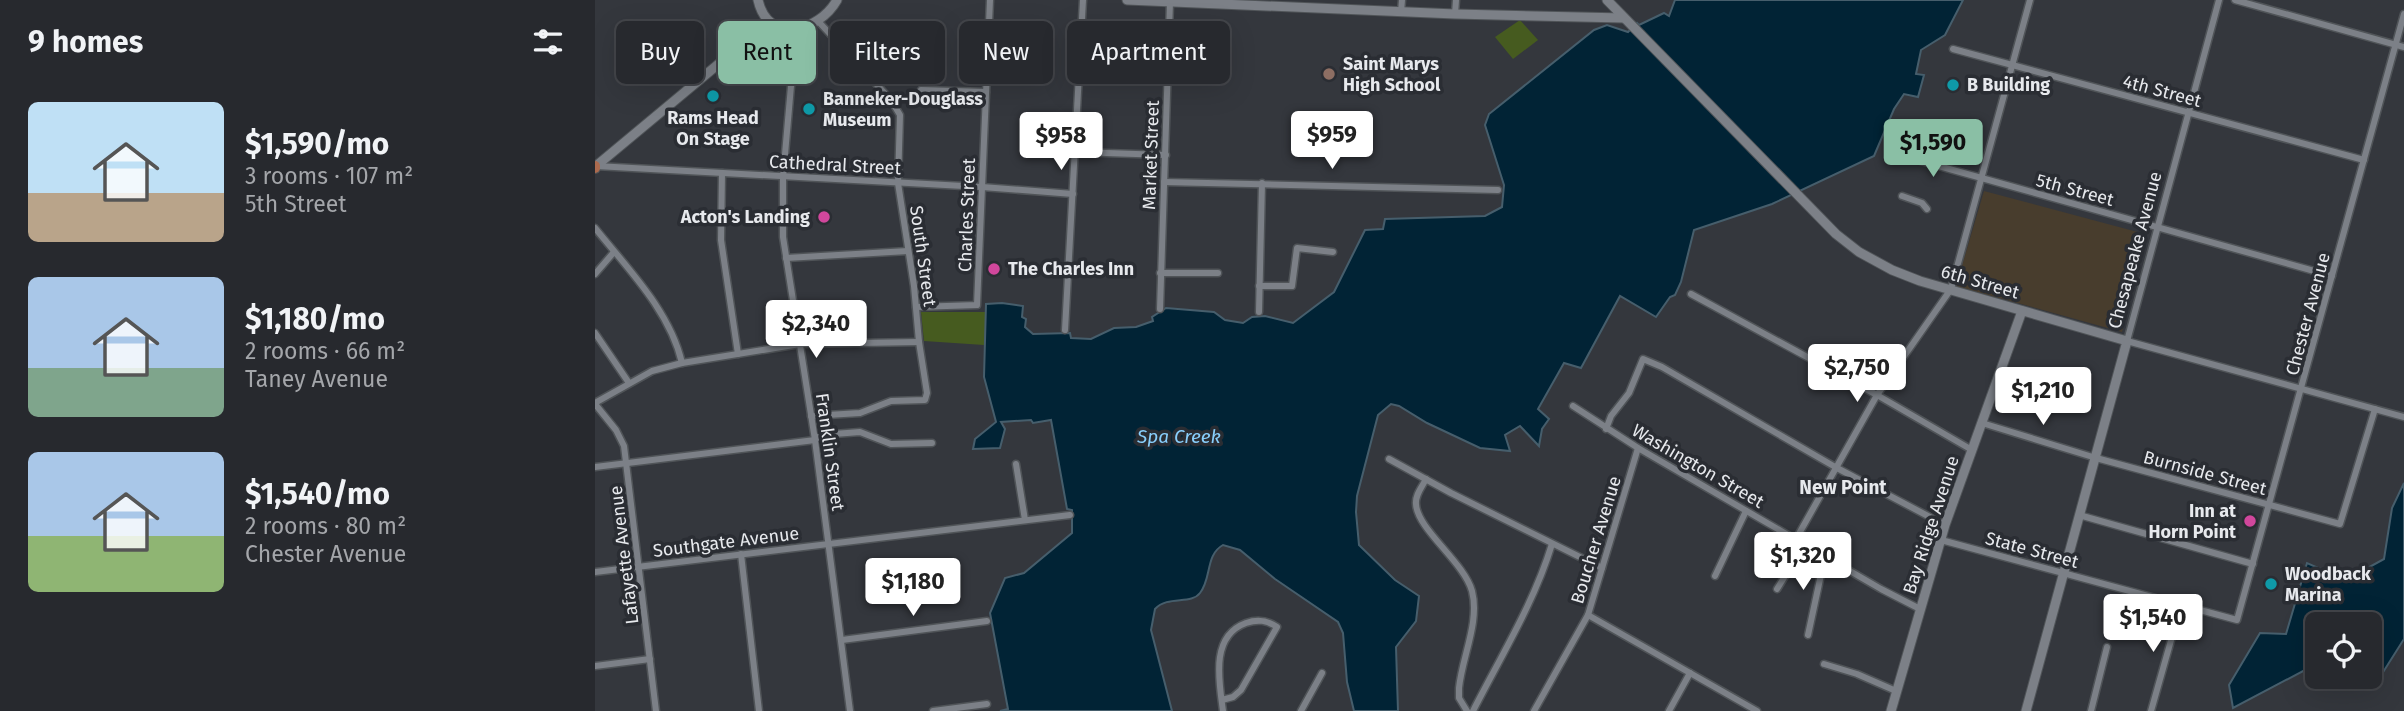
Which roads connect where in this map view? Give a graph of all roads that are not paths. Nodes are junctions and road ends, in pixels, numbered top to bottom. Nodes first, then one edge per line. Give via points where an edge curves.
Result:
1 (758, 0) edge
2 (990, 0) edge
3 (1083, 0) edge
4 (1127, 0) edge
5 (1402, 0) edge
6 (1456, 0) edge
7 (1607, 0) edge
8 (2030, 0) edge
9 (2219, 0) edge
10 (2235, 0) edge
11 (837, 1) edge
12 (1170, 2) junction
13 (1238, 2) edge
14 (1401, 12) junction
15 (1455, 14) junction
16 (2404, 14) edge
17 (1624, 18) junction
18 (768, 21) edge
19 (818, 21) joint
20 (2396, 45) junction
21 (2404, 47) edge
22 (1953, 48) dead end
23 (718, 64) edge
24 (2013, 65) junction
25 (791, 84) edge
26 (921, 90) dead end
27 (986, 92) junction
28 (2189, 112) junction
29 (1076, 152) junction
30 (1892, 153) dead end
31 (1166, 155) junction
32 (2364, 159) junction
33 (595, 167) edge
34 (722, 173) junction
35 (783, 177) junction
36 (1982, 178) junction
37 (1164, 182) junction
38 (898, 183) junction
39 (1262, 183) junction
40 (982, 187) junction
41 (1499, 190) dead end
42 (1073, 194) junction
43 (1902, 196) dead end
44 (1927, 209) dead end
45 (2157, 226) junction
46 (595, 228) edge
47 (908, 251) junction
48 (614, 252) junction
49 (1333, 252) dead end
50 (786, 258) junction
51 (1160, 273) junction
52 (1218, 273) dead end
53 (595, 274) edge
54 (2332, 276) junction
55 (1259, 286) junction
56 (1951, 289) junction
57 (1691, 294) dead end
58 (916, 307) junction
59 (1160, 309) dead end
60 (2022, 311) junction
61 (1259, 312) dead end
62 (1065, 330) dead end
63 (595, 333) edge
64 (2127, 341) junction
65 (919, 342) junction
66 (800, 344) junction
67 (738, 355) junction
68 (682, 363) junction
69 (629, 383) junction
70 (2302, 389) junction
71 (1877, 395) junction
72 (595, 404) edge
73 (1573, 406) dead end
74 (2375, 409) junction
75 (811, 416) junction
76 (2404, 417) edge
77 (1982, 423) junction
78 (1606, 429) junction
79 (815, 440) junction
80 (932, 443) dead end
81 (1638, 448) junction
82 (1972, 450) junction
83 (2096, 458) junction
84 (1389, 460) dead end
85 (627, 463) junction
86 (1016, 464) dead end
87 (595, 467) edge
88 (1837, 468) junction
89 (1426, 479) junction
90 (2270, 505) junction
91 (1746, 511) junction
92 (1070, 514) dead end
93 (2079, 515) junction
94 (1025, 520) junction
95 (1945, 525) junction
96 (1796, 539) junction
97 (1941, 540) junction
98 (1552, 544) junction
99 (1805, 544) junction
100 (828, 545) junction
101 (741, 554) junction
102 (1825, 556) junction
103 (2253, 564) junction
104 (639, 566) junction
105 (1602, 568) junction
106 (595, 572) edge
107 (2064, 574) junction
108 (1715, 576) dead end
109 (1777, 589) dead end
110 (2181, 605) junction
111 (1920, 608) junction
112 (1588, 615) junction
113 (2237, 620) joint
114 (987, 621) dead end
115 (1808, 635) dead end
116 (842, 640) junction
117 (2107, 647) dead end
118 (650, 659) junction
119 (1824, 664) dead end
120 (595, 666) edge
121 (1322, 673) dead end
122 (1691, 673) junction
123 (1896, 691) junction
124 (1222, 700) junction
125 (987, 704) dead end
126 (656, 711) edge
127 (759, 711) edge
128 (850, 711) edge
129 (933, 711) edge
130 (1223, 711) edge
131 (1301, 711) edge
132 (1467, 711) edge
133 (1473, 711) edge
134 (1534, 711) edge
135 (1669, 711) edge
136 (1757, 711) edge
137 (1891, 711) edge
138 (2026, 711) edge
139 (2091, 711) edge
140 (2151, 711) edge

1 - 18 main road
2 - 27 street, Charles Street
3 - 29 street
4 - 12 main road
5 - 14 street
6 - 15 street
7 - 17 main road, 6th Street
8 - 24 street
9 - 28 street, Chesapeake Avenue
10 - 20 street
11 - 19 main road
12 - 13 main road
12 - 31 street, Market Street
13 - 14 main road
14 - 15 main road
15 - 17 main road
16 - 20 street, Chester Avenue
17 - 56 main road, 6th Street via 1818,217 1859,252 1909,277
19 - 38 street, South Street via 897,107
20 - 21 street
20 - 32 street, Chester Avenue
22 - 24 street, 4th Street
23 - 33 main road
24 - 28 street, 4th Street
24 - 36 street
25 - 35 street, Franklin Street
26 - 27 street
27 - 40 street, Charles Street
28 - 32 street, 4th Street
28 - 45 street, Chesapeake Avenue
29 - 31 street
29 - 42 street
30 - 36 street, 5th Street
31 - 37 street, Market Street
32 - 54 street, Chester Avenue
33 - 34 street, Cathedral Street
34 - 35 street, Cathedral Street
34 - 67 street via 721,240
35 - 38 street, Cathedral Street
35 - 50 street, Franklin Street via 781,218
36 - 45 street, 5th Street
36 - 56 street
37 - 39 street
37 - 51 street, Market Street
38 - 40 street, Cathedral Street
38 - 47 street, South Street
39 - 41 street
39 - 55 street
40 - 42 street, Cathedral Street
40 - 58 street, Charles Street via 977,305
42 - 62 street
43 - 44 street
45 - 54 street, 5th Street
45 - 64 street, Chesapeake Avenue
46 - 48 street
47 - 50 street
47 - 58 street, South Street
48 - 53 street
48 - 68 street via 664,320
49 - 55 street via 1297,248 1292,286
50 - 66 street, Franklin Street
51 - 52 street
51 - 59 street, Market Street
54 - 70 street, Chester Avenue
55 - 61 street
56 - 60 main road, 6th Street
56 - 71 street
57 - 71 street
58 - 65 street, South Street
60 - 64 main road, 6th Street
60 - 77 main road, Bay Ridge Avenue
63 - 69 street
64 - 70 street, 6th Street
64 - 83 main road, Chesapeake Avenue
65 - 66 street
65 - 75 street, South Street via 925,400 891,401 860,413
66 - 67 street
66 - 75 street, Franklin Street
67 - 68 street
68 - 69 street
69 - 72 street
70 - 74 street, 6th Street
70 - 90 street, Chester Avenue
71 - 82 street
71 - 88 street
72 - 85 street, Lafayette Avenue via 620,438
73 - 78 street, Washington Street
74 - 76 street, 6th Street
74 - 90 street, Burnside Street via 2340,524
75 - 79 street, Franklin Street
77 - 82 main road, Bay Ridge Avenue
77 - 83 street, Burnside Street
78 - 81 street, Washington Street
78 - 88 street via 1629,393 1643,359
79 - 80 street via 821,435 860,432 891,444
79 - 85 street
79 - 100 street, Franklin Street
81 - 91 street, Washington Street
81 - 105 street, Boucher Avenue
82 - 95 main road, Bay Ridge Avenue
83 - 90 street, Burnside Street
83 - 93 main road, Chesapeake Avenue
84 - 89 street
85 - 87 street
85 - 104 street, Lafayette Avenue
86 - 94 street
88 - 95 street
88 - 96 street
89 - 98 street
89 - 132 street via 1416,498 1417,512 1472,590 1474,614 1459,688
90 - 103 street, Chester Avenue
91 - 96 street, Washington Street
91 - 108 street
92 - 94 street, Southgate Avenue
93 - 103 street
93 - 107 main road, Chesapeake Avenue
94 - 100 street, Southgate Avenue
95 - 97 main road, Bay Ridge Avenue
96 - 99 street, Washington Street
97 - 107 street, State Street
97 - 111 main road, Bay Ridge Avenue
98 - 105 street
98 - 133 street via 1542,577
99 - 102 street, Washington Street
99 - 109 street
100 - 101 street, Southgate Avenue
100 - 116 street, Franklin Street
101 - 104 street, Southgate Avenue
101 - 127 street
102 - 111 street, Washington Street
102 - 115 street
103 - 113 street, Chester Avenue
104 - 106 street, Southgate Avenue
104 - 118 street, Lafayette Avenue
105 - 112 street, Boucher Avenue
107 - 110 street, State Street
107 - 138 main road, Chesapeake Avenue
110 - 113 street, State Street
110 - 140 street
111 - 123 main road, Bay Ridge Avenue
112 - 122 street
112 - 134 street, Boucher Avenue
114 - 116 street
116 - 128 street, Franklin Street
117 - 139 street
118 - 120 street
118 - 126 street, Lafayette Avenue
119 - 123 street
121 - 131 street
122 - 135 street
122 - 136 street
123 - 137 main road, Bay Ridge Avenue
124 - 124 street via 1219,664 1224,643 1232,630 1242,625 1269,621 1277,627 1241,690
124 - 130 street
125 - 129 street

